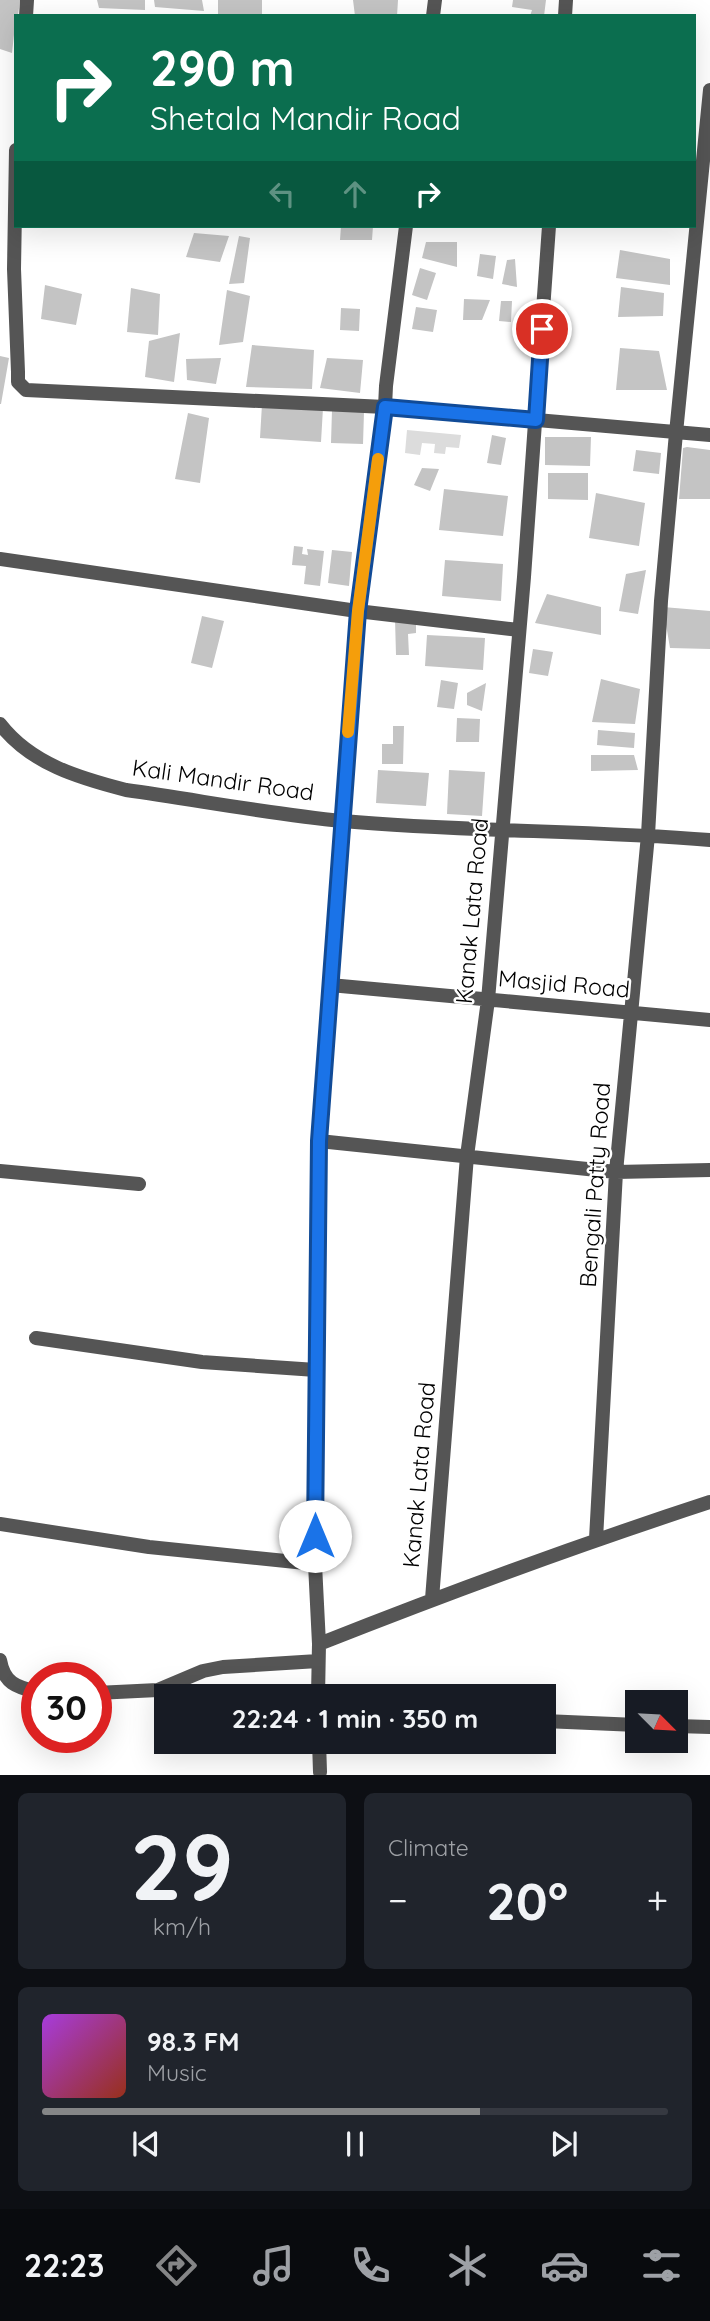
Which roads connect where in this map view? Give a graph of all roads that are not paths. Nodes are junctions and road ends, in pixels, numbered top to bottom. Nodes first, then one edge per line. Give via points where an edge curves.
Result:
1 (710, 90) edge
2 (15, 228) edge
3 (406, 228) edge
4 (550, 228) edge
5 (385, 407) junction
6 (536, 420) junction
7 (676, 433) junction
8 (710, 435) edge
9 (0, 559) edge
10 (358, 611) junction
11 (519, 630) junction
12 (0, 724) edge
13 (341, 821) junction
14 (501, 831) junction
15 (648, 835) junction
16 (710, 840) edge
17 (330, 985) junction
18 (488, 1000) junction
19 (631, 1012) junction
20 (710, 1020) edge
21 (319, 1141) junction
22 (467, 1156) junction
23 (710, 1170) edge
24 (0, 1171) edge
25 (617, 1172) junction
26 (139, 1184) dead end
27 (36, 1338) dead end
28 (316, 1370) junction
29 (710, 1502) edge
30 (0, 1524) edge
31 (596, 1539) junction
32 (315, 1564) junction
33 (432, 1599) junction
34 (319, 1644) junction
35 (0, 1660) edge
36 (318, 1661) junction
37 (318, 1684) edge
38 (21, 1688) edge
39 (112, 1692) edge
40 (556, 1722) edge
41 (625, 1724) edge
42 (688, 1726) edge
43 (710, 1727) edge
44 (319, 1754) edge
45 (320, 1772) dead end

1 - 7 street, Bengali Patty Road
2 - 5 street via 18,382 26,390
3 - 5 street
4 - 6 street, Kanak Lata Road
5 - 6 street
5 - 10 street
6 - 7 street
6 - 11 street, Kanak Lata Road
7 - 8 street
7 - 15 street, Bengali Patty Road
9 - 10 street
10 - 11 street
10 - 13 street
11 - 14 street, Kanak Lata Road
12 - 13 street, Kali Mandir Road via 30,753 93,782
13 - 14 street, Kali Mandir Road
13 - 17 street
14 - 15 street, Kali Mandir Road
14 - 18 street, Kanak Lata Road
15 - 16 street, Kali Mandir Road
15 - 19 street, Bengali Patty Road
17 - 18 street, Masjid Road
17 - 21 street
18 - 19 street, Masjid Road
18 - 22 street, Kanak Lata Road
19 - 20 street, Masjid Road
19 - 25 street, Bengali Patty Road
21 - 22 street
21 - 28 street
22 - 25 street
22 - 33 street, Kanak Lata Road
23 - 25 street
24 - 26 street
25 - 31 street, Bengali Patty Road
27 - 28 street via 202,1362
28 - 32 street
29 - 31 street
30 - 32 street via 149,1547
31 - 33 street
32 - 34 street
33 - 34 street
34 - 36 street
35 - 38 street via 2,1672
36 - 37 street
36 - 39 street via 223,1667 158,1690
40 - 41 street
42 - 43 street
44 - 45 street

